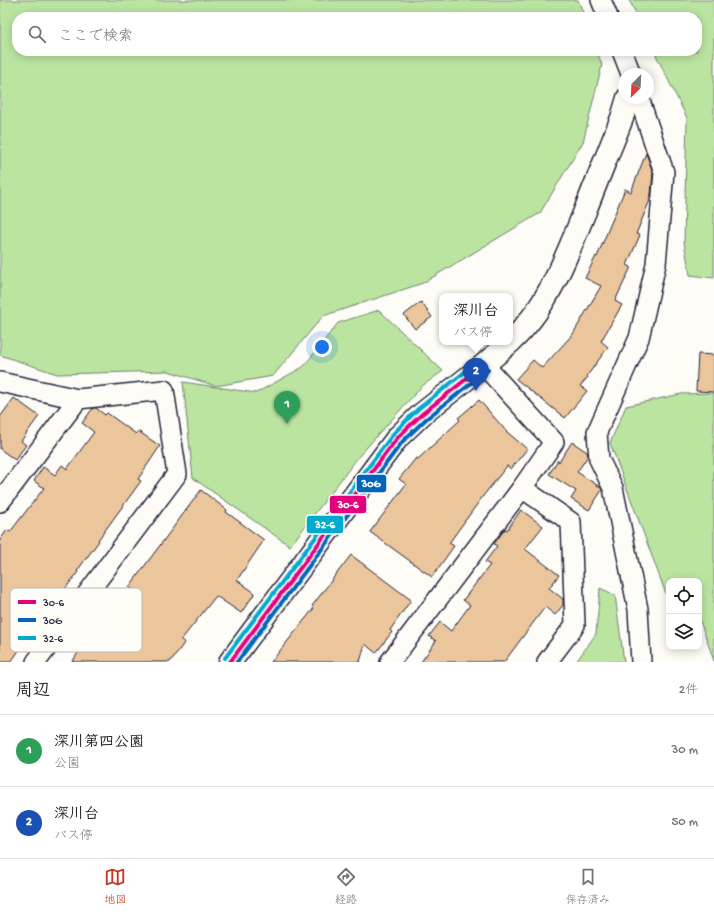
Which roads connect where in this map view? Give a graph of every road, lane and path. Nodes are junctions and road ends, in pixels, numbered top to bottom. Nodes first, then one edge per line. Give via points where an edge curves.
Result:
1 (600, 0) edge
2 (606, 12) edge
3 (624, 56) edge
4 (629, 68) edge
5 (626, 104) edge
6 (642, 104) edge
7 (513, 339) edge
8 (507, 345) edge
9 (484, 366) junction
10 (0, 382) edge
11 (78, 399) junction
12 (522, 488) junction
13 (0, 502) edge
14 (92, 588) edge
15 (44, 652) edge
16 (36, 662) edge
17 (230, 662) edge
18 (390, 662) edge
19 (546, 662) edge
20 (641, 662) edge

1 - 2 street
3 - 4 street
5 - 7 street via 568,252 544,300
6 - 20 street via 664,172 656,264 639,338 597,432 598,460 613,488 638,609
8 - 9 street
9 - 12 street via 554,442
9 - 17 street via 422,414 398,437
10 - 11 street
11 - 13 street
11 - 14 street via 164,390 177,474
12 - 18 street
12 - 19 street via 571,522 575,626
15 - 16 street

